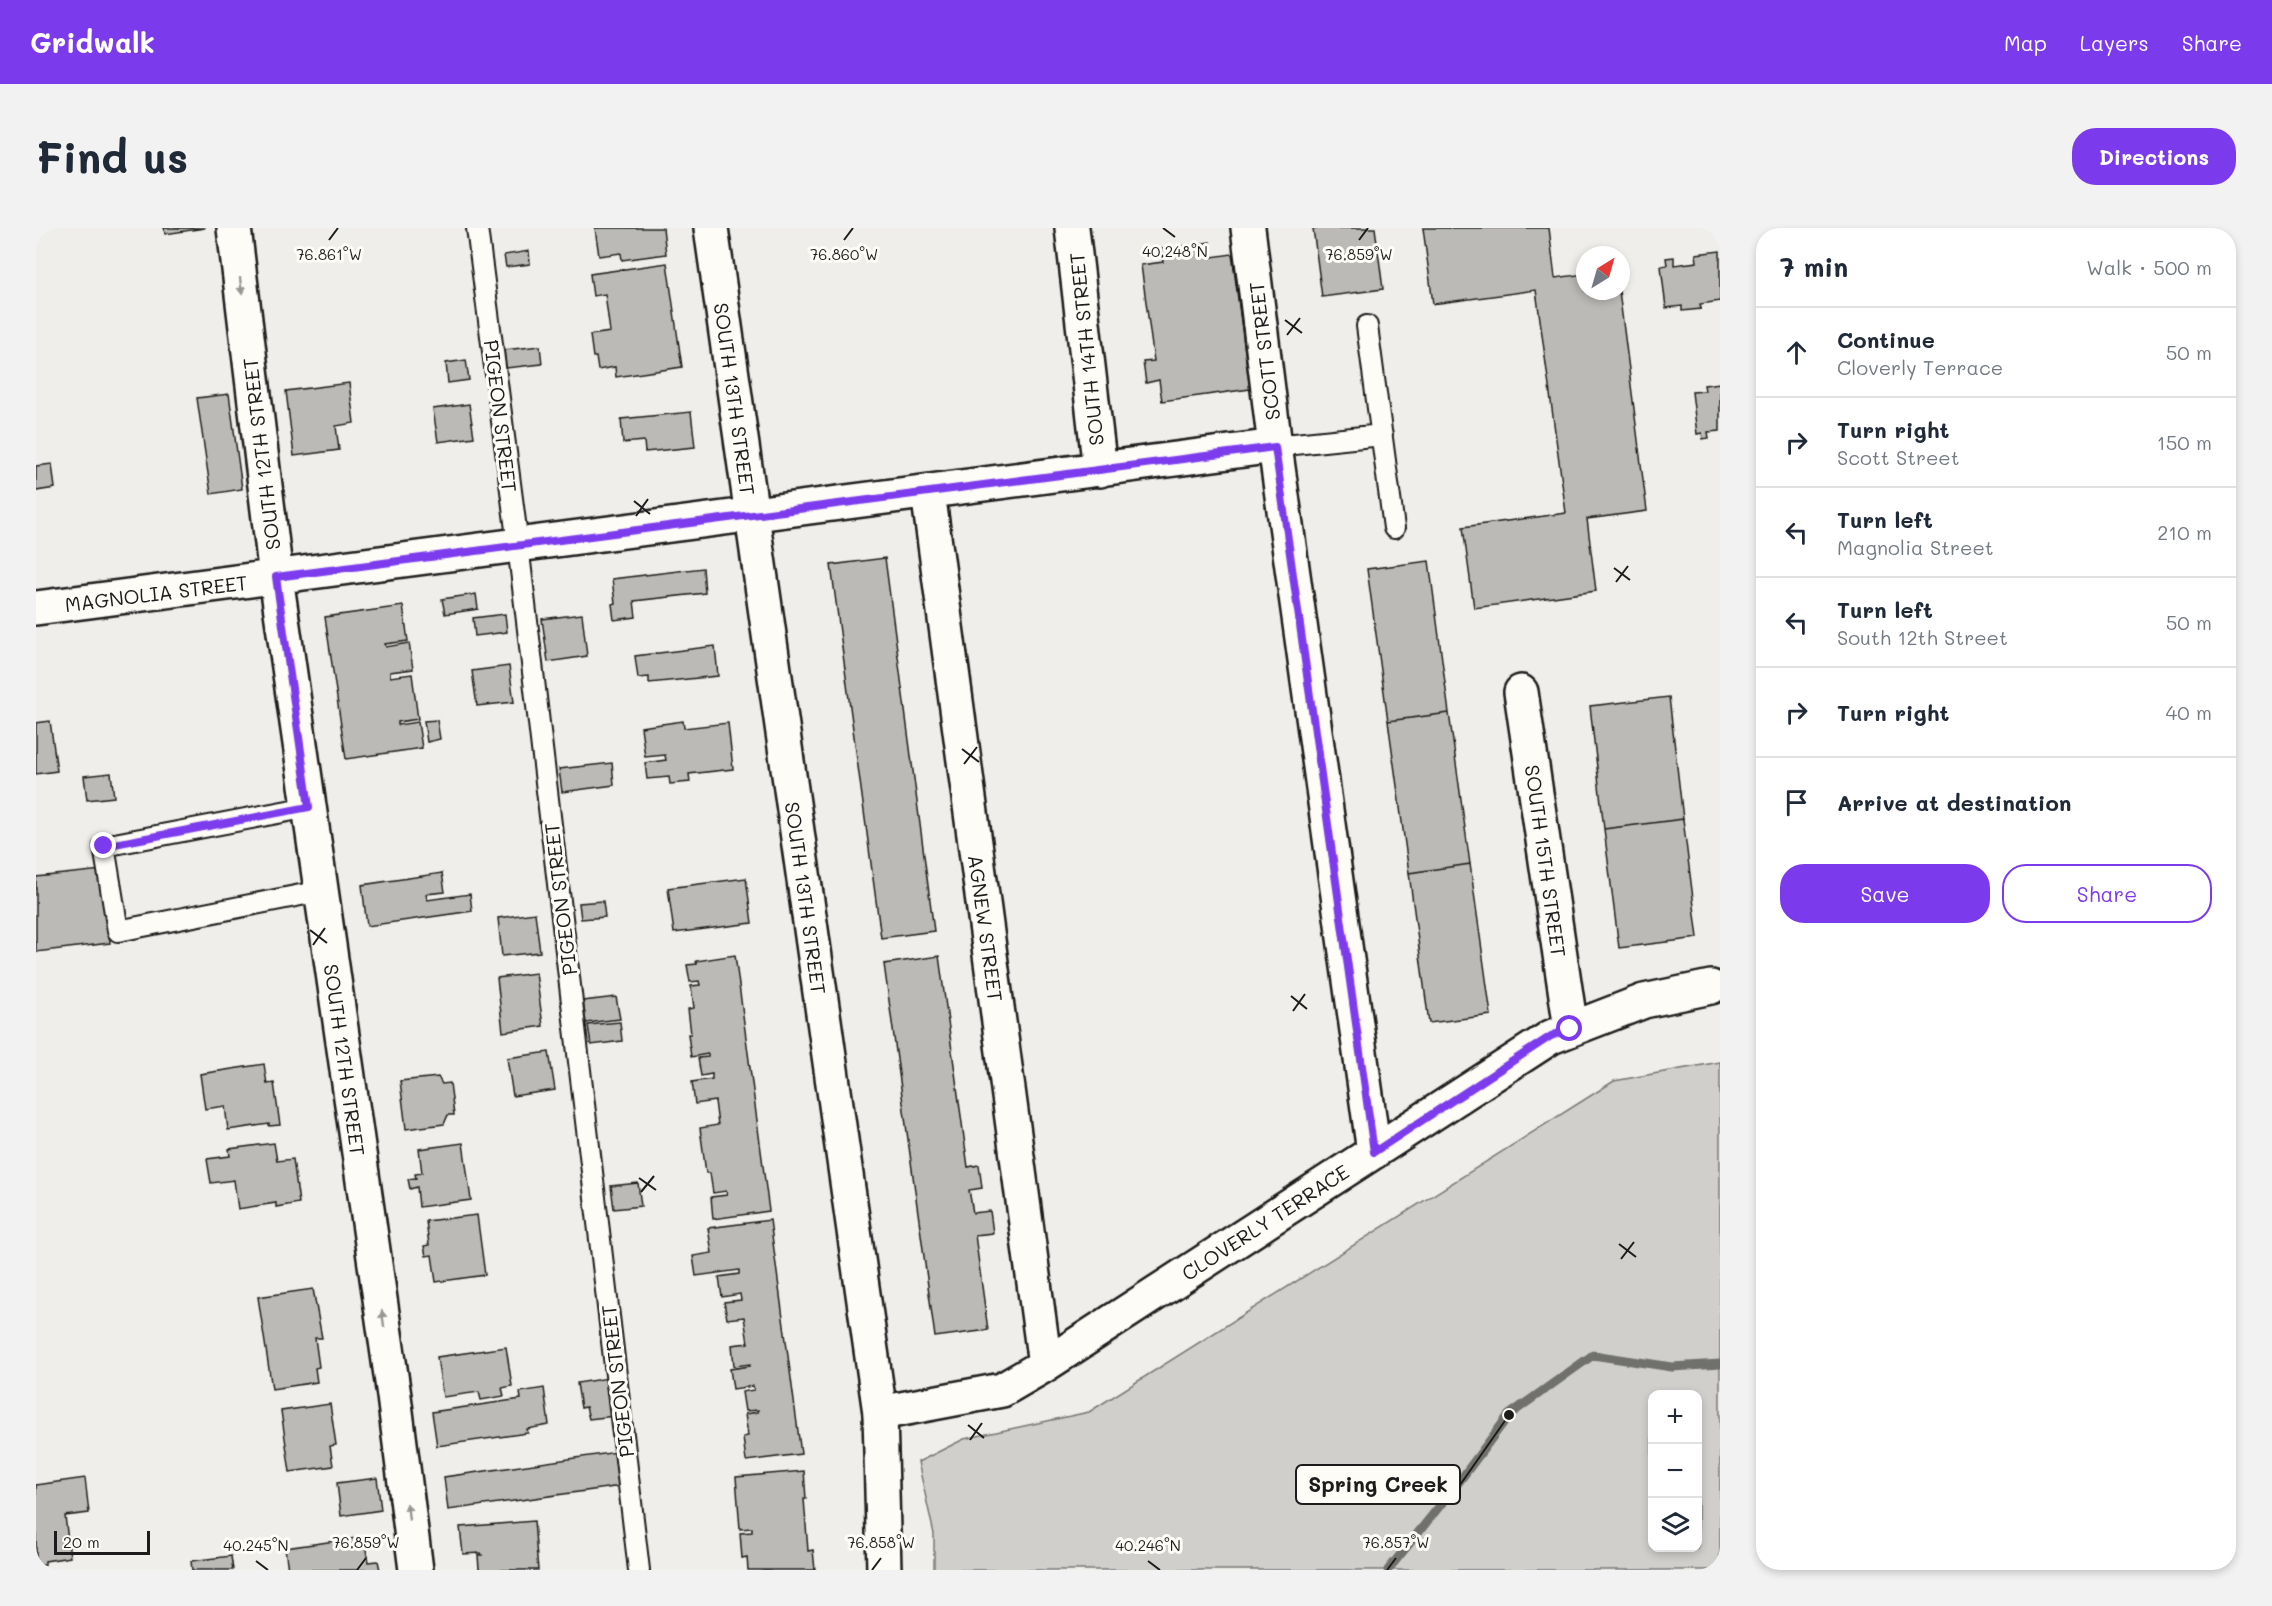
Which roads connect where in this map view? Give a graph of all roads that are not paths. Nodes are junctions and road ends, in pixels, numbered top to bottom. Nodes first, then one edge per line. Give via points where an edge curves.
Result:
1 (234, 228) edge
2 (477, 228) edge
3 (711, 228) edge
4 (1072, 228) edge
5 (1248, 228) edge
6 (1367, 326) dead end
7 (1382, 435) junction
8 (1275, 447) junction
9 (1100, 470) junction
10 (928, 492) junction
11 (751, 515) junction
12 (1394, 528) dead end
13 (518, 545) junction
14 (276, 577) junction
15 (36, 608) edge
16 (1521, 692) dead end
17 (309, 807) junction
18 (321, 891) junction
19 (1711, 987) dead end
20 (1570, 1029) junction
21 (1374, 1152) junction
22 (1045, 1365) junction
23 (880, 1413) junction
24 (416, 1570) edge
25 (639, 1570) edge
26 (884, 1570) edge

1 -> 14 street, SOUTH 12TH STREET
2 - 13 lane, PIGEON STREET
3 - 11 street, SOUTH 13TH STREET
4 - 9 street, SOUTH 14TH STREET
5 - 8 street, SCOTT STREET
6 - 7 lane
7 - 8 lane
7 - 12 lane
8 - 9 street, MAGNOLIA STREET
8 - 21 street, SCOTT STREET
9 - 10 street, MAGNOLIA STREET
10 - 11 street, MAGNOLIA STREET
10 - 22 street, AGNEW STREET
11 - 13 street, MAGNOLIA STREET
11 - 23 street, SOUTH 13TH STREET
13 - 14 street, MAGNOLIA STREET
13 - 25 lane, PIGEON STREET
14 - 15 street, MAGNOLIA STREET
14 - 17 street, SOUTH 12TH STREET
16 - 20 street, SOUTH 15TH STREET
17 - 18 street, SOUTH 12TH STREET
17 - 18 lane via 104,846 118,931
24 -> 18 street, SOUTH 12TH STREET
19 - 20 street, CLOVERLY TERRACE via 1644,1001
20 - 21 street, CLOVERLY TERRACE via 1551,1036
21 - 22 street, CLOVERLY TERRACE
22 - 23 street, CLOVERLY TERRACE via 1002,1390
23 - 26 street, SOUTH 13TH STREET

